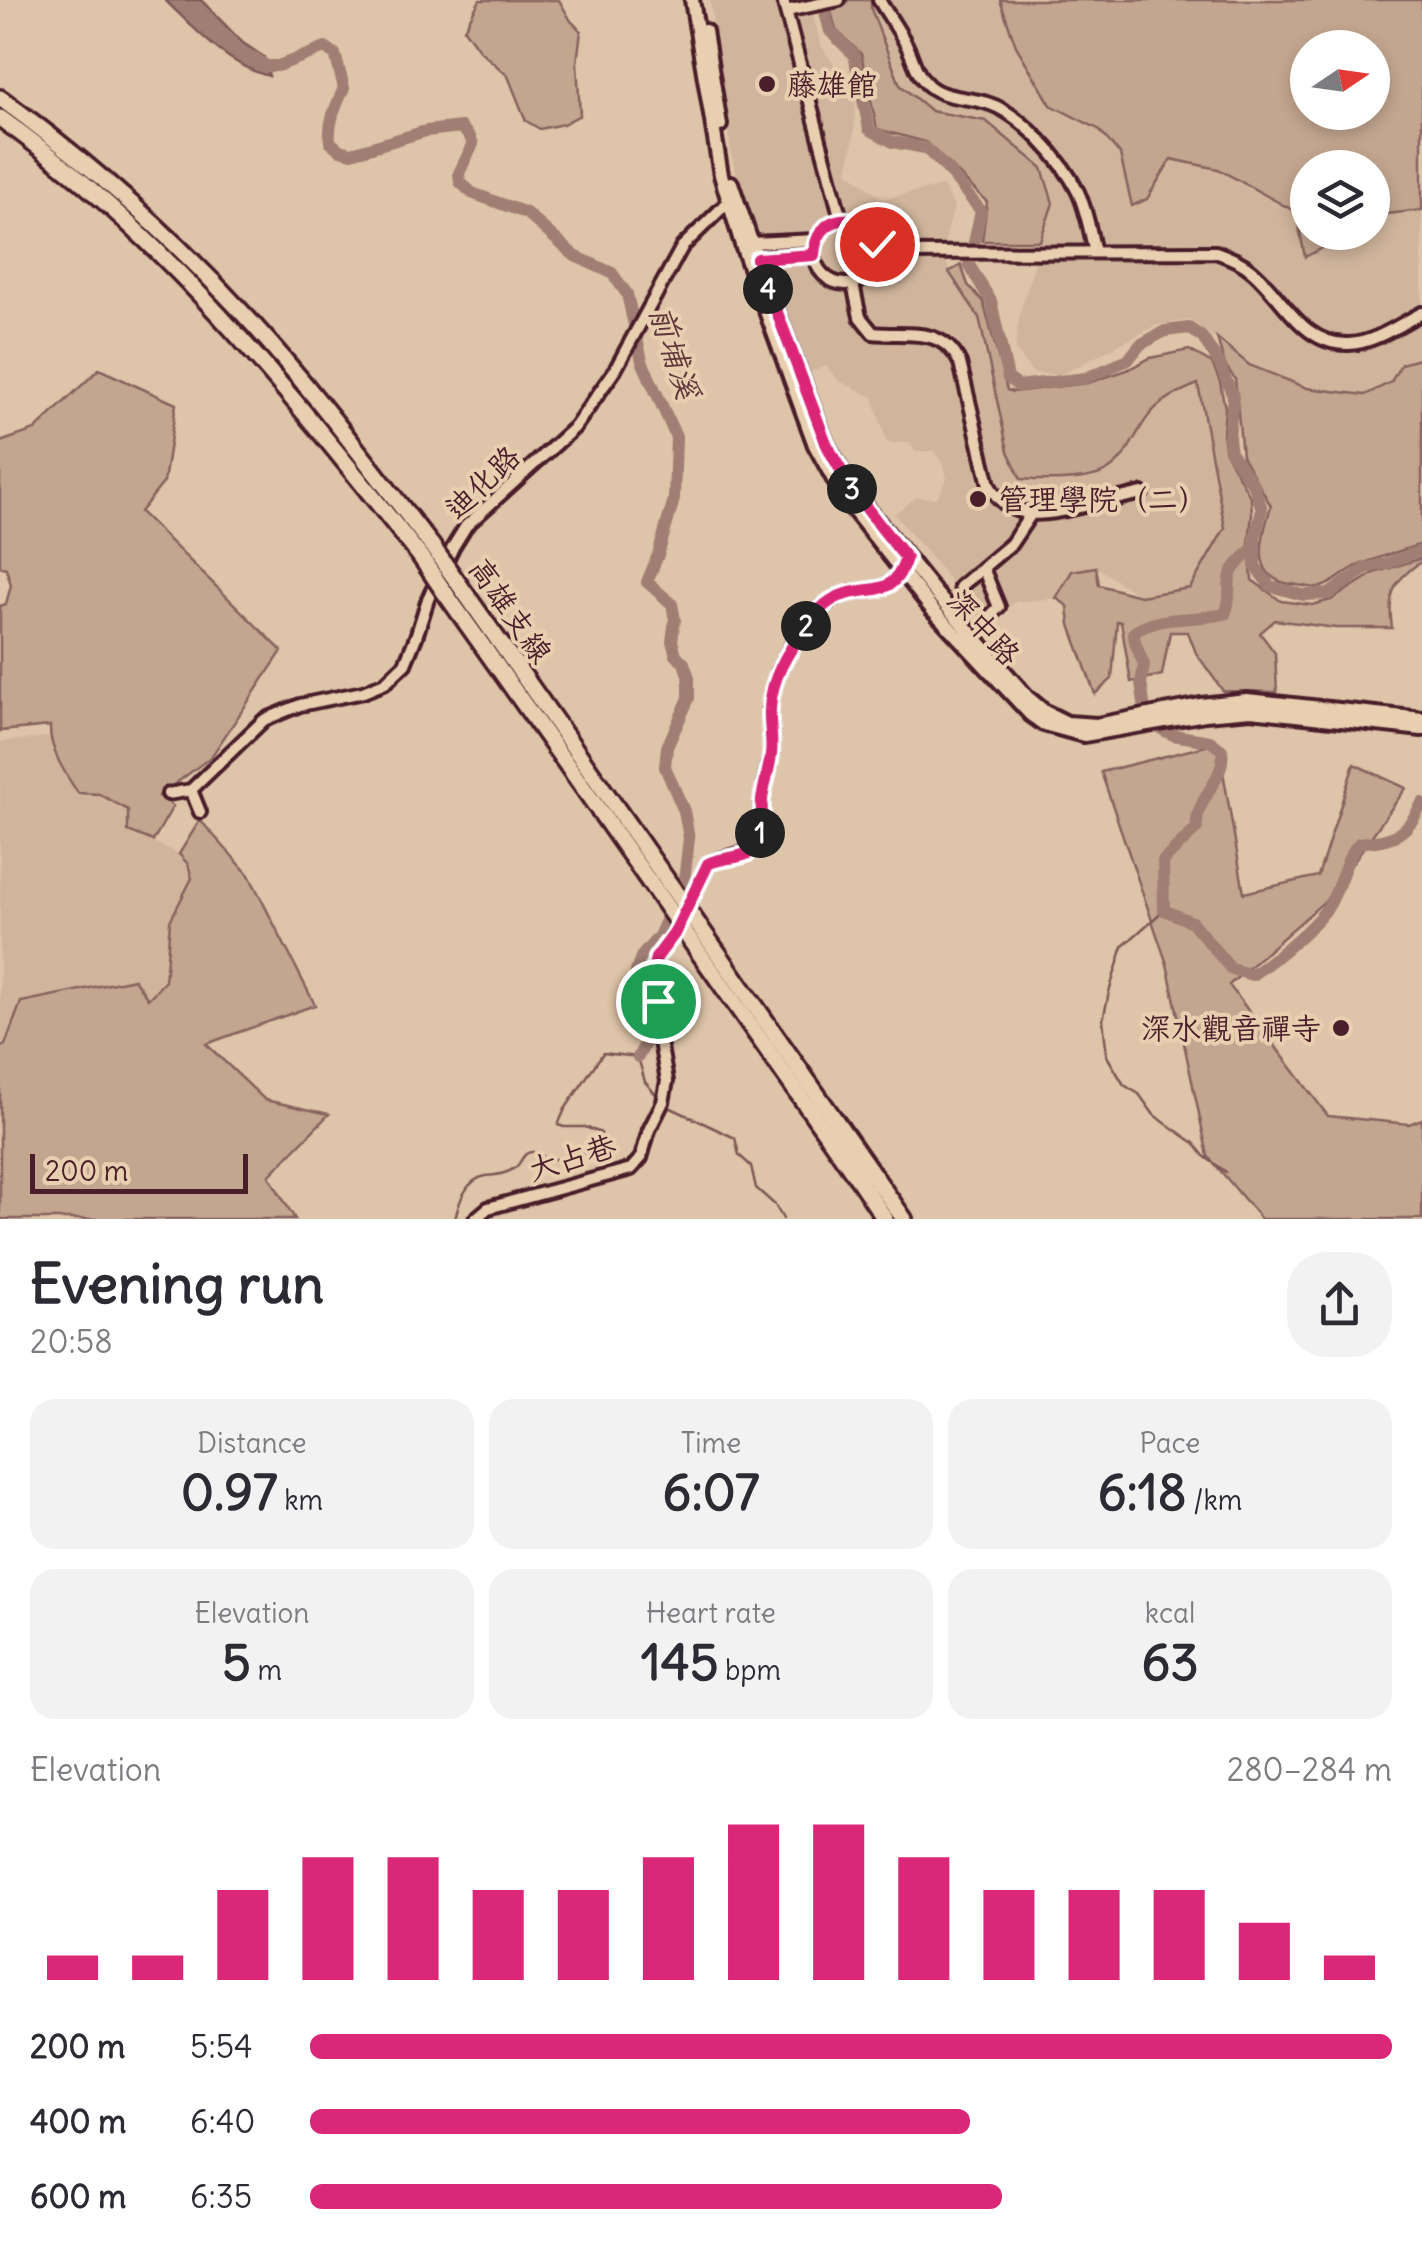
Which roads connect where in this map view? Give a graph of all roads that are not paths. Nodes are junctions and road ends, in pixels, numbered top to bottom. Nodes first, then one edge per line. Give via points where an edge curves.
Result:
1 (692, 0) edge
2 (701, 0) edge
3 (839, 0) edge
4 (878, 0) edge
5 (787, 7) edge
6 (0, 98) edge
7 (0, 118) edge
8 (732, 200) junction
9 (841, 219) junction
10 (816, 240) junction
11 (751, 252) junction
12 (1095, 252) junction
13 (878, 253) junction
14 (814, 255) junction
15 (854, 284) junction
16 (1422, 313) edge
17 (1142, 493) dead end
18 (1031, 514) junction
19 (426, 551) junction
20 (983, 568) junction
21 (902, 569) junction
22 (960, 587) dead end
23 (988, 618) dead end
24 (1203, 710) junction
25 (1422, 719) edge
26 (1422, 729) edge
27 (192, 790) junction
28 (168, 794) dead end
29 (200, 812) dead end
30 (870, 1183) junction
31 (474, 1219) edge
32 (885, 1219) edge
33 (904, 1219) edge

1 - 8 main road, 深中路 via 712,128
2 - 8 main road, 深中路
3 - 5 street
4 - 12 street via 931,88 1001,109 1061,166 1078,192
5 - 9 street
6 - 19 highway, 高雄支線 via 179,248 251,323 344,434
7 - 19 highway, 高雄支線 via 170,263
8 - 11 main road, 深中路
8 - 27 street, 迪化路 via 682,247 615,370 575,427 466,526 405,664 385,684 264,720
9 - 10 street
9 - 13 street via 866,227
10 - 11 street
10 - 14 street
11 - 14 street
11 - 21 main road, 深中路 via 815,445 844,498
12 - 13 street
12 - 16 street via 1216,252 1252,270 1299,324 1348,344
13 - 15 street via 871,273
14 - 15 street via 833,283
15 - 18 street via 860,317 873,332 920,334 952,349 989,485 1004,503
17 - 18 street
18 - 20 street
19 - 30 highway, 高雄支線, bridge
20 - 22 street
20 - 23 street via 999,608
21 - 24 main road, 深中路 via 1044,724 1078,734
21 - 31 street, 大占巷 via 883,587 836,597 821,608 776,675 760,839 739,856 708,864 656,958 667,1081 641,1158 631,1169 488,1208
24 - 25 main road via 1247,700
24 - 26 main road
27 - 28 street
27 - 29 street
30 - 32 highway, 高雄支線
30 - 33 highway, 高雄支線

